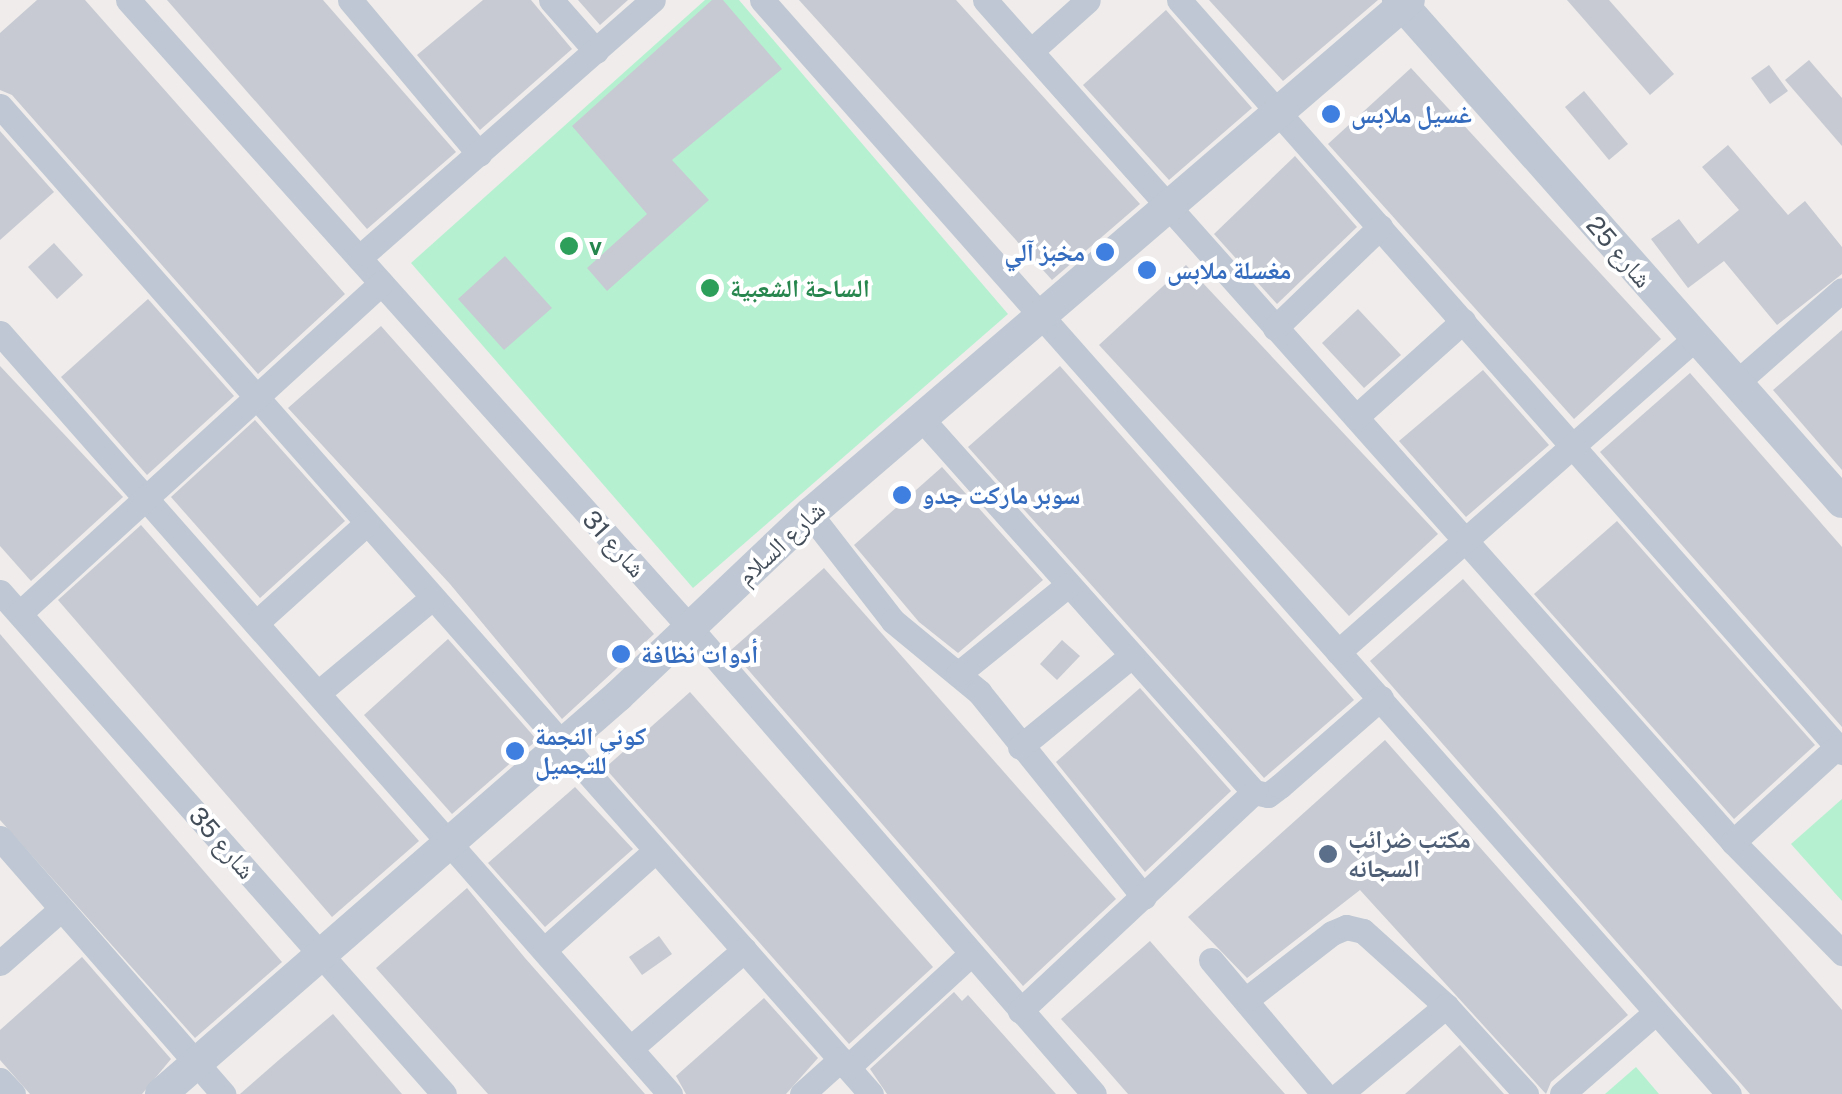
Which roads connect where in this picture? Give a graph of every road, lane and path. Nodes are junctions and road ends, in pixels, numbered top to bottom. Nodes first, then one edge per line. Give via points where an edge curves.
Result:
1 (128, 0) edge
2 (350, 0) edge
3 (551, 0) edge
4 (653, 0) edge
5 (762, 0) edge
6 (1088, 0) edge
7 (1180, 0) edge
8 (989, 1) edge
9 (1403, 2) edge
10 (596, 51) junction
11 (1031, 52) junction
12 (0, 106) edge
13 (1276, 108) junction
14 (479, 154) junction
15 (1168, 205) junction
16 (1380, 227) junction
17 (359, 258) junction
18 (381, 282) junction
19 (1842, 290) edge
20 (1043, 316) junction
21 (1463, 321) junction
22 (1275, 328) junction
23 (0, 333) edge
24 (1694, 339) junction
25 (1734, 384) junction
26 (257, 397) junction
27 (920, 417) junction
28 (1356, 417) junction
29 (1573, 446) junction
30 (146, 498) junction
31 (1842, 502) edge
32 (810, 514) junction
33 (367, 524) junction
34 (1464, 542) junction
35 (1068, 584) junction
36 (0, 592) edge
37 (432, 598) junction
38 (20, 613) junction
39 (256, 623) junction
40 (690, 629) junction
41 (1338, 652) junction
42 (1130, 656) junction
43 (958, 674) junction
44 (318, 693) junction
45 (1381, 698) junction
46 (561, 745) junction
47 (1020, 748) junction
48 (1840, 750) edge
49 (1254, 792) junction
50 (0, 838) edge
51 (447, 841) junction
52 (1733, 842) junction
53 (655, 851) junction
54 (1144, 897) junction
55 (61, 909) junction
56 (545, 948) junction
57 (744, 950) junction
58 (1842, 953) edge
59 (319, 954) junction
60 (972, 954) junction
61 (1211, 960) dead end
62 (0, 963) edge
63 (1248, 998) junction
64 (1446, 1006) junction
65 (1020, 1011) junction
66 (1655, 1013) junction
67 (631, 1048) junction
68 (196, 1063) junction
69 (844, 1063) junction
70 (0, 1080) edge
71 (13, 1094) edge
72 (161, 1094) edge
73 (223, 1094) edge
74 (444, 1094) edge
75 (670, 1094) edge
76 (802, 1094) edge
77 (872, 1094) edge
78 (1094, 1094) edge
79 (1324, 1094) edge
80 (1340, 1094) edge
81 (1526, 1094) edge
82 (1562, 1094) edge
83 (1730, 1094) edge

1 - 17 street, شارع 31
2 - 14 street
3 - 10 street
4 - 10 street
5 - 20 street
6 - 11 street
7 - 13 street
8 - 11 street
9 - 13 street, شارع السلام
9 - 24 street, شارع 25
10 - 14 street
11 - 15 street
12 - 26 street
13 - 15 street, شارع السلام
13 - 16 street
14 - 17 street
15 - 20 street, شارع السلام
15 - 22 street
16 - 21 street
16 - 22 street
17 - 18 street, شارع 31
18 - 26 street
18 - 40 street, شارع 31
19 - 25 street
20 - 27 street, شارع السلام
20 - 41 street
21 - 28 street
21 - 29 street
22 - 28 street
23 - 30 street
24 - 25 street, شارع 25
24 - 29 street
25 - 31 street, شارع 25
26 - 30 street
26 - 33 street
27 - 32 street, شارع السلام
27 - 35 street
28 - 34 street
29 - 34 street
29 - 48 street
30 - 38 street
30 - 39 street
32 - 40 street, شارع السلام
32 - 43 street via 892,621 922,652
33 - 37 street
33 - 39 street
34 - 41 street
34 - 52 street
35 - 42 street
35 - 43 street
36 - 38 street, شارع 35
37 - 44 street
37 - 46 street
38 - 59 street, شارع 35
39 - 44 street
40 - 46 street, شارع السلام
40 - 60 street, شارع 31
41 - 45 street
42 - 47 street
42 - 49 street
43 - 47 street
44 - 51 street
45 - 49 street via 1268,795
45 - 66 street
46 - 51 street, شارع السلام
46 - 53 street
47 - 54 street
48 - 52 street
49 - 54 street
50 - 55 street
51 - 56 street
51 - 59 street, شارع السلام
52 - 58 street
53 - 56 street
53 - 57 street
54 - 65 street
55 - 62 street
55 - 68 street
56 - 67 street
57 - 67 street
57 - 69 street
59 - 68 street, شارع السلام
59 - 74 street, شارع 35
60 - 65 street, شارع 31
60 - 69 street
61 - 63 street
63 - 64 street via 1346,926 1363,931
63 - 79 street
64 - 80 street
64 - 81 street
65 - 78 street, شارع 31
66 - 82 street
66 - 83 street
67 - 75 street
68 - 72 street, شارع السلام
68 - 73 street
69 - 76 street
69 - 77 street
70 - 71 street

